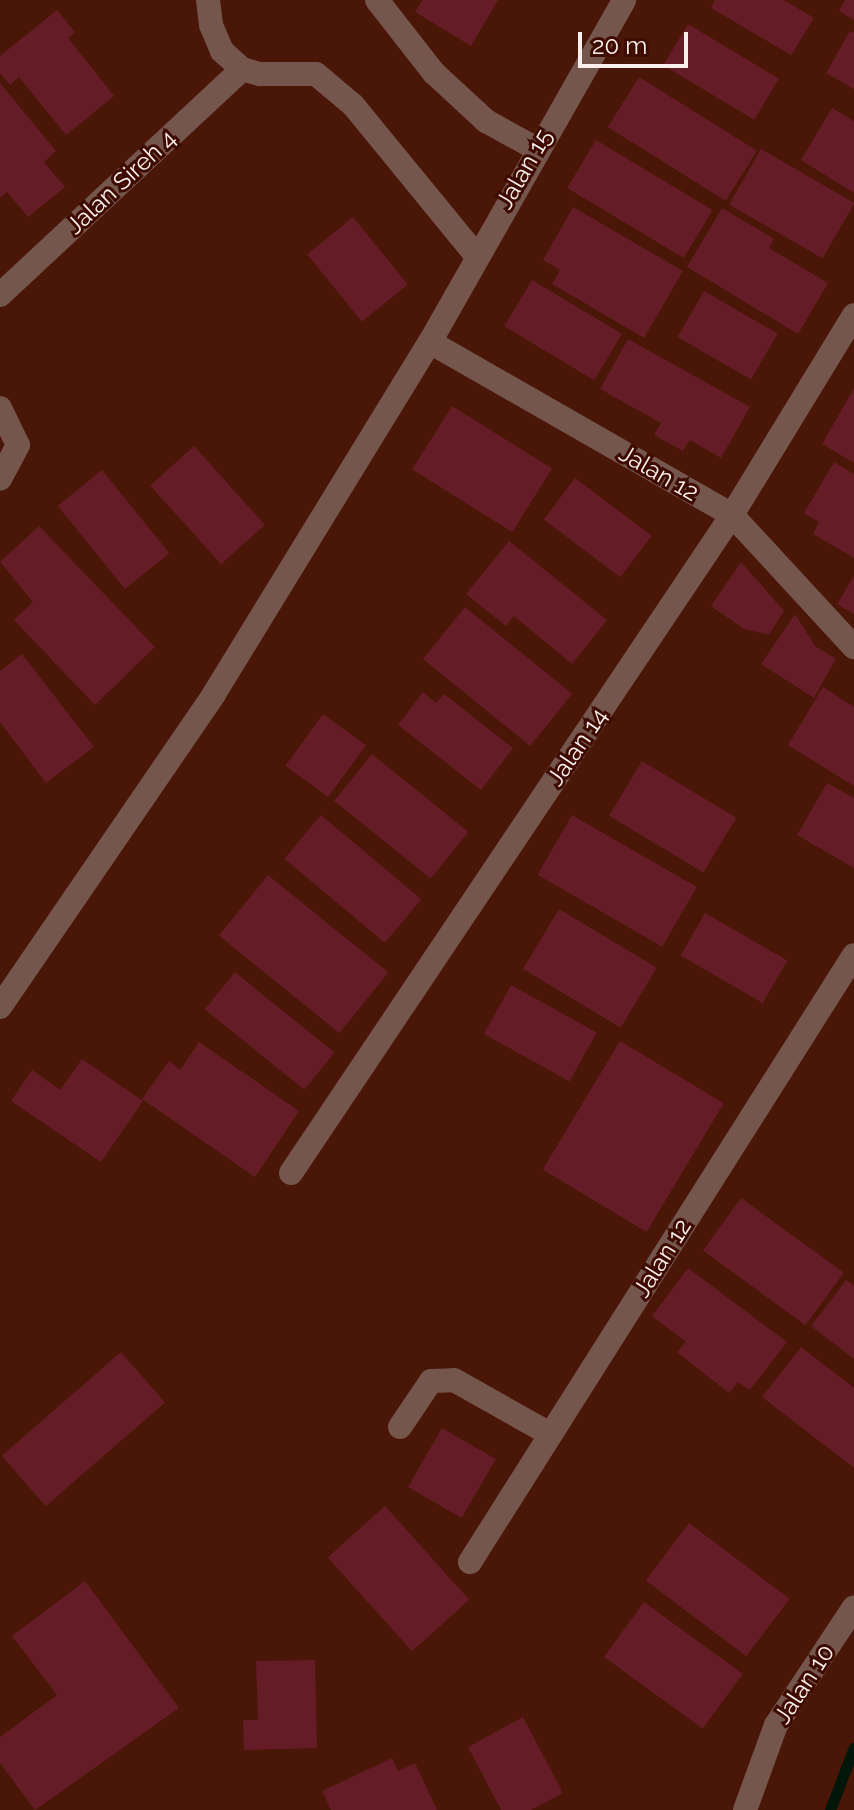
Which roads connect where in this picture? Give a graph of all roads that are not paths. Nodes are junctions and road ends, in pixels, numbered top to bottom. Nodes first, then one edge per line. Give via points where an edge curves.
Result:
1 (208, 0) edge
2 (624, 0) edge
3 (388, 5) edge
4 (242, 69) junction
5 (535, 148) junction
6 (475, 254) junction
7 (0, 295) edge
8 (854, 315) edge
9 (430, 342) junction
10 (0, 408) edge
11 (0, 479) edge
12 (732, 515) junction
13 (854, 647) edge
14 (854, 955) edge
15 (0, 1007) edge
16 (291, 1173) dead end
17 (400, 1427) dead end
18 (550, 1434) junction
19 (470, 1562) dead end
20 (854, 1607) edge
21 (745, 1810) edge

1 - 4 street via 222,51
2 - 5 street, Jalan 15
3 - 5 street via 434,73 486,121
4 - 6 street via 316,74 353,105
4 - 7 street, Jalan Sireh 4
5 - 6 street, Jalan 15
6 - 9 street, Jalan 15
8 - 12 street, Jalan 14
9 - 12 street, Jalan 12
9 - 15 street, Jalan 15 via 214,694
10 - 11 street via 18,445
12 - 13 street, Jalan 12
12 - 16 street, Jalan 14
14 - 18 street, Jalan 12
17 - 18 street via 431,1381 454,1380
18 - 19 street, Jalan 12
20 - 21 street, Jalan 10 via 776,1725

